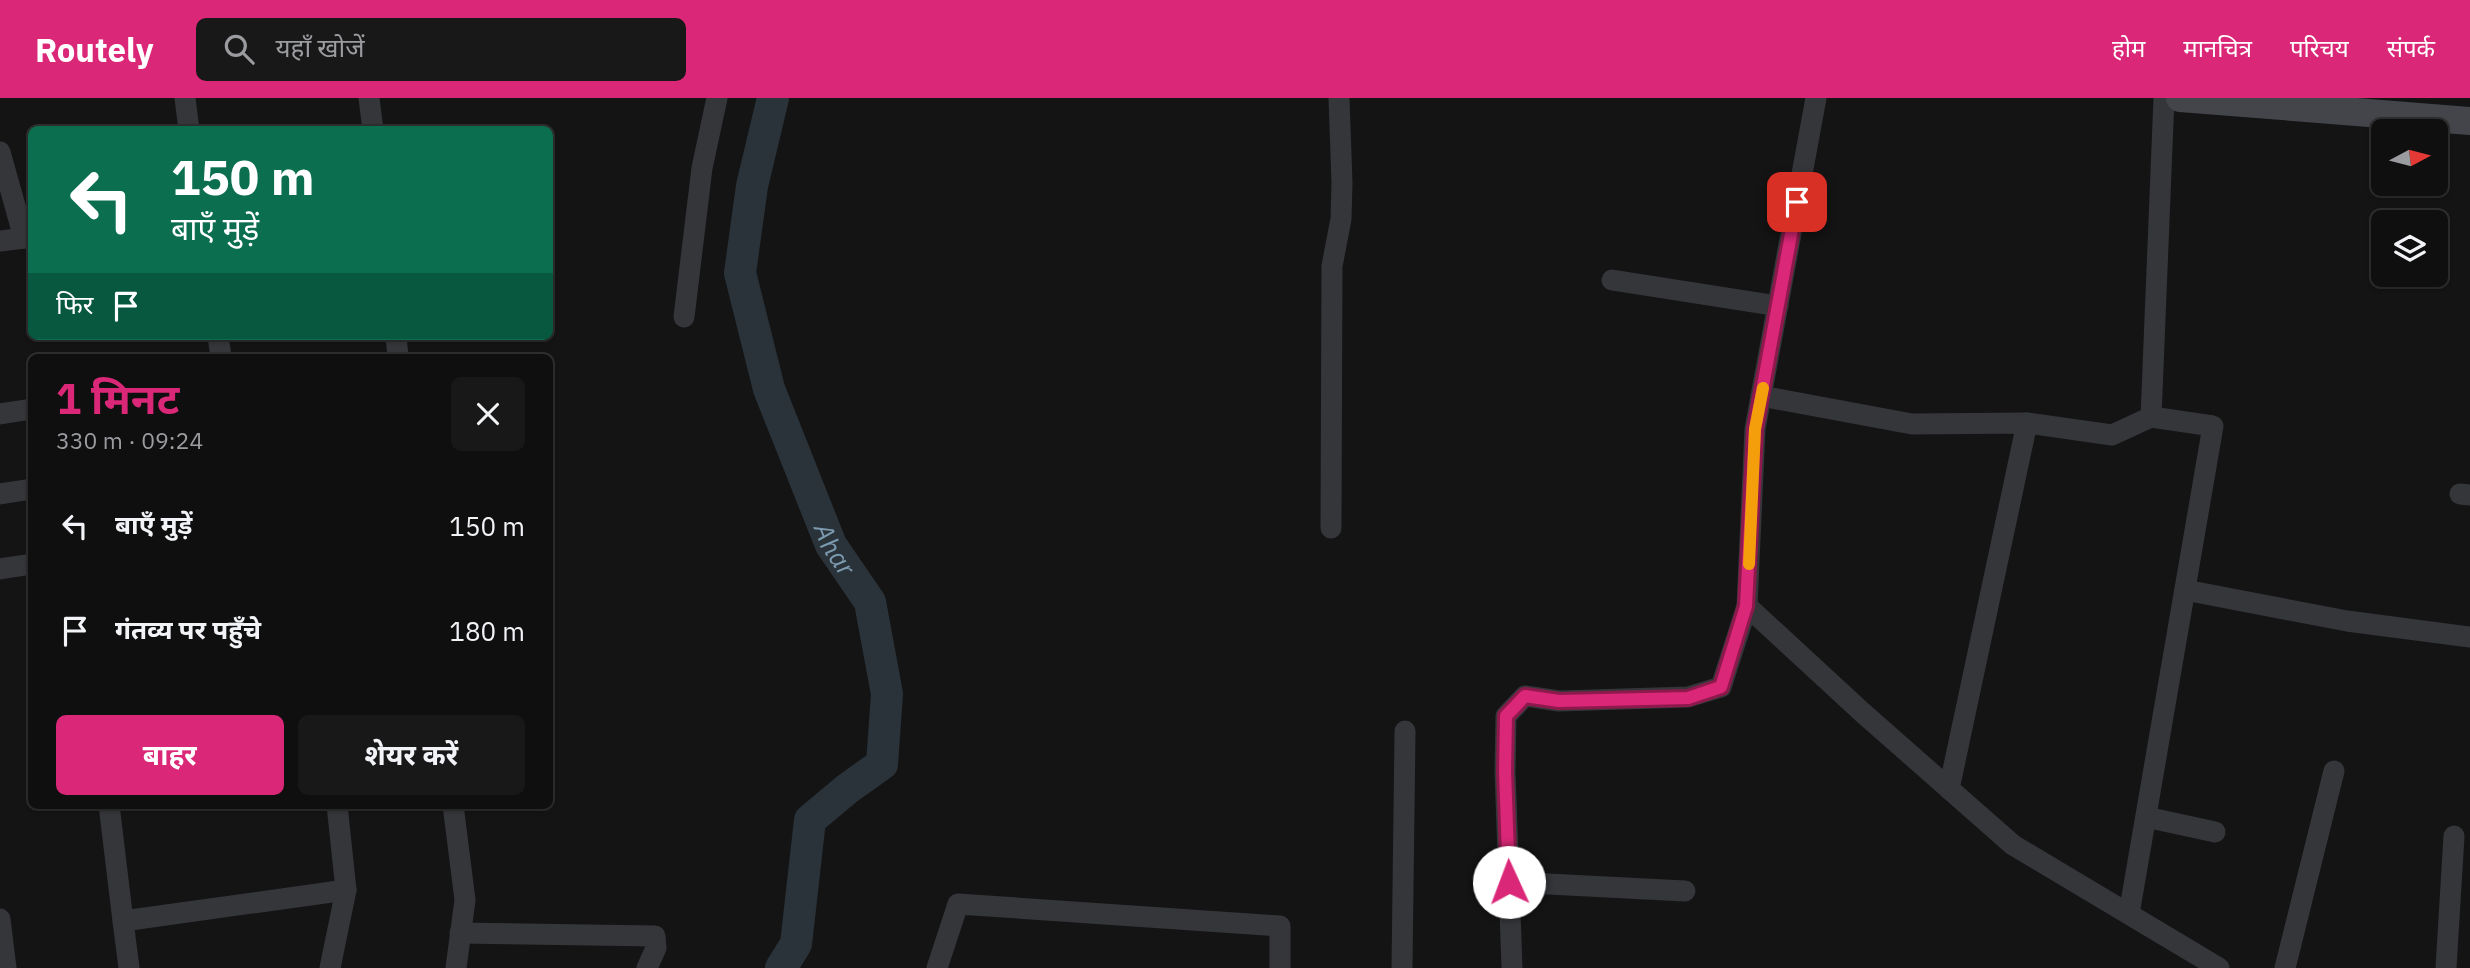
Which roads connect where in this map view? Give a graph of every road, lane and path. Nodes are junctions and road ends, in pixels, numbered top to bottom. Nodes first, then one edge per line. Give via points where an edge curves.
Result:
1 (185, 98) edge
2 (369, 98) edge
3 (717, 98) edge
4 (1339, 98) edge
5 (1816, 98) edge
6 (2164, 98) edge
7 (2191, 99) edge
8 (2470, 121) edge
9 (189, 126) edge
10 (372, 126) edge
11 (0, 152) edge
12 (28, 237) edge
13 (0, 241) edge
14 (1612, 280) dead end
15 (1778, 306) junction
16 (684, 317) dead end
17 (1761, 396) junction
18 (28, 410) edge
19 (0, 414) edge
20 (2151, 417) junction
21 (2027, 423) junction
22 (28, 490) edge
23 (0, 494) edge
24 (1331, 528) dead end
25 (28, 565) edge
26 (0, 569) edge
27 (2185, 590) junction
28 (1746, 606) junction
29 (2470, 637) edge
30 (1405, 731) dead end
31 (2334, 771) dead end
32 (1949, 789) junction
33 (109, 809) edge
34 (338, 809) edge
35 (454, 809) edge
36 (2146, 817) junction
37 (2215, 832) dead end
38 (2454, 836) dead end
39 (1509, 882) junction
40 (346, 890) junction
41 (1685, 891) dead end
42 (2129, 914) junction
43 (0, 919) edge
44 (123, 921) junction
45 (460, 933) junction
46 (6, 968) edge
47 (129, 968) edge
48 (330, 968) edge
49 (456, 968) edge
50 (647, 968) edge
51 (937, 968) edge
52 (1280, 968) edge
53 (1402, 968) edge
54 (1513, 968) edge
55 (2218, 968) edge
56 (2285, 968) edge
57 (2446, 968) edge

1 - 9 street
2 - 10 street
3 - 16 street via 702,168
4 - 24 street via 1342,183 1332,266
5 - 15 street
6 - 20 street
7 - 8 street
11 - 12 street
12 - 13 street
14 - 15 street
15 - 17 street
17 - 21 street via 1912,424
17 - 28 street via 1755,429
18 - 19 street
20 - 21 street via 2112,435
20 - 27 street via 2213,426
21 - 32 street
22 - 23 street
25 - 26 street
27 - 29 street via 2347,621
27 - 36 street
28 - 32 street
28 - 39 street via 1721,687 1688,698 1559,701 1525,696 1506,716
30 - 53 street
31 - 56 street
32 - 42 street via 2013,845
33 - 44 street
34 - 40 street
35 - 45 street via 465,900
36 - 37 street
36 - 42 street
38 - 57 street
39 - 41 street
39 - 54 street
40 - 44 street
40 - 48 street
42 - 55 street
43 - 46 street
44 - 47 street
45 - 49 street
45 - 50 street via 654,936 656,948
51 - 52 street via 958,904 1280,926

